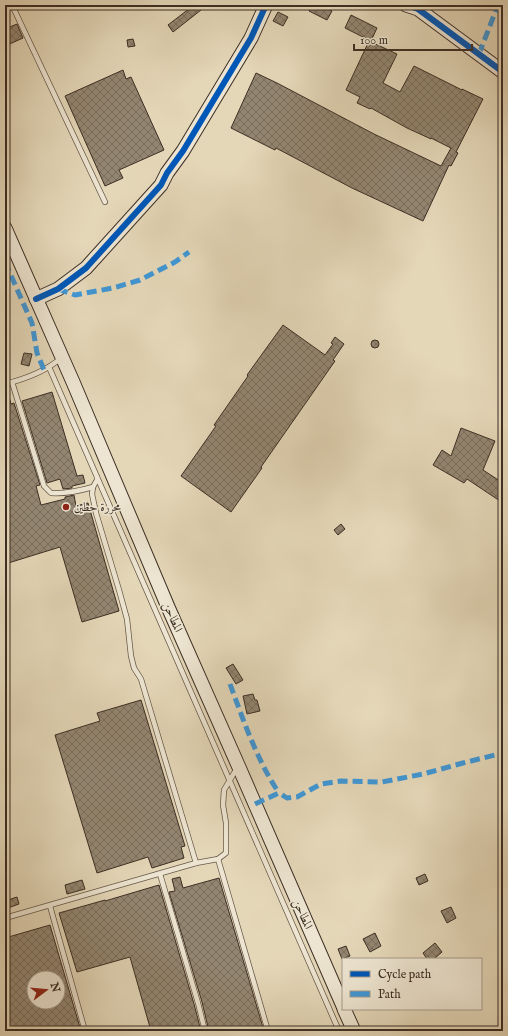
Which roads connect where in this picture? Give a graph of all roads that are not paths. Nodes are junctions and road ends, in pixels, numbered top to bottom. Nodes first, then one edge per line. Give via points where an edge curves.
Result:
1 (12, 5) edge
2 (266, 5) edge
3 (406, 5) edge
4 (503, 72) edge
5 (105, 202) dead end
6 (5, 228) edge
7 (36, 299) junction
8 (62, 357) junction
9 (50, 367) junction
10 (12, 382) junction
11 (5, 384) edge
12 (97, 477) junction
13 (93, 487) junction
14 (238, 765) junction
15 (230, 781) junction
16 (218, 859) junction
17 (196, 863) junction
18 (160, 874) junction
19 (50, 906) junction
20 (5, 918) edge
21 (342, 1004) edge
22 (344, 1010) edge
23 (85, 1031) edge
24 (205, 1031) edge
25 (268, 1031) edge
26 (339, 1031) edge
27 (354, 1031) edge

1 - 5 lane
2 - 7 main road via 252,38 161,186 86,268 58,289
3 - 4 main road via 418,9
6 - 7 main road, المطاحن
7 - 8 main road, المطاحن
8 - 9 lane
8 - 14 main road, المطاحن
9 - 10 lane
9 - 12 lane
10 - 11 lane
10 - 13 lane via 44,486 51,493 62,494
12 - 13 lane
12 - 15 lane
13 - 17 lane via 96,513 127,619 134,668 141,679
14 - 15 lane
14 - 21 main road, المطاحن
15 - 16 lane via 224,790 223,805 226,853
15 - 26 lane
16 - 17 lane
16 - 25 lane
17 - 18 lane
18 - 19 lane
18 - 24 lane
19 - 20 lane
19 - 23 lane
22 - 27 main road

